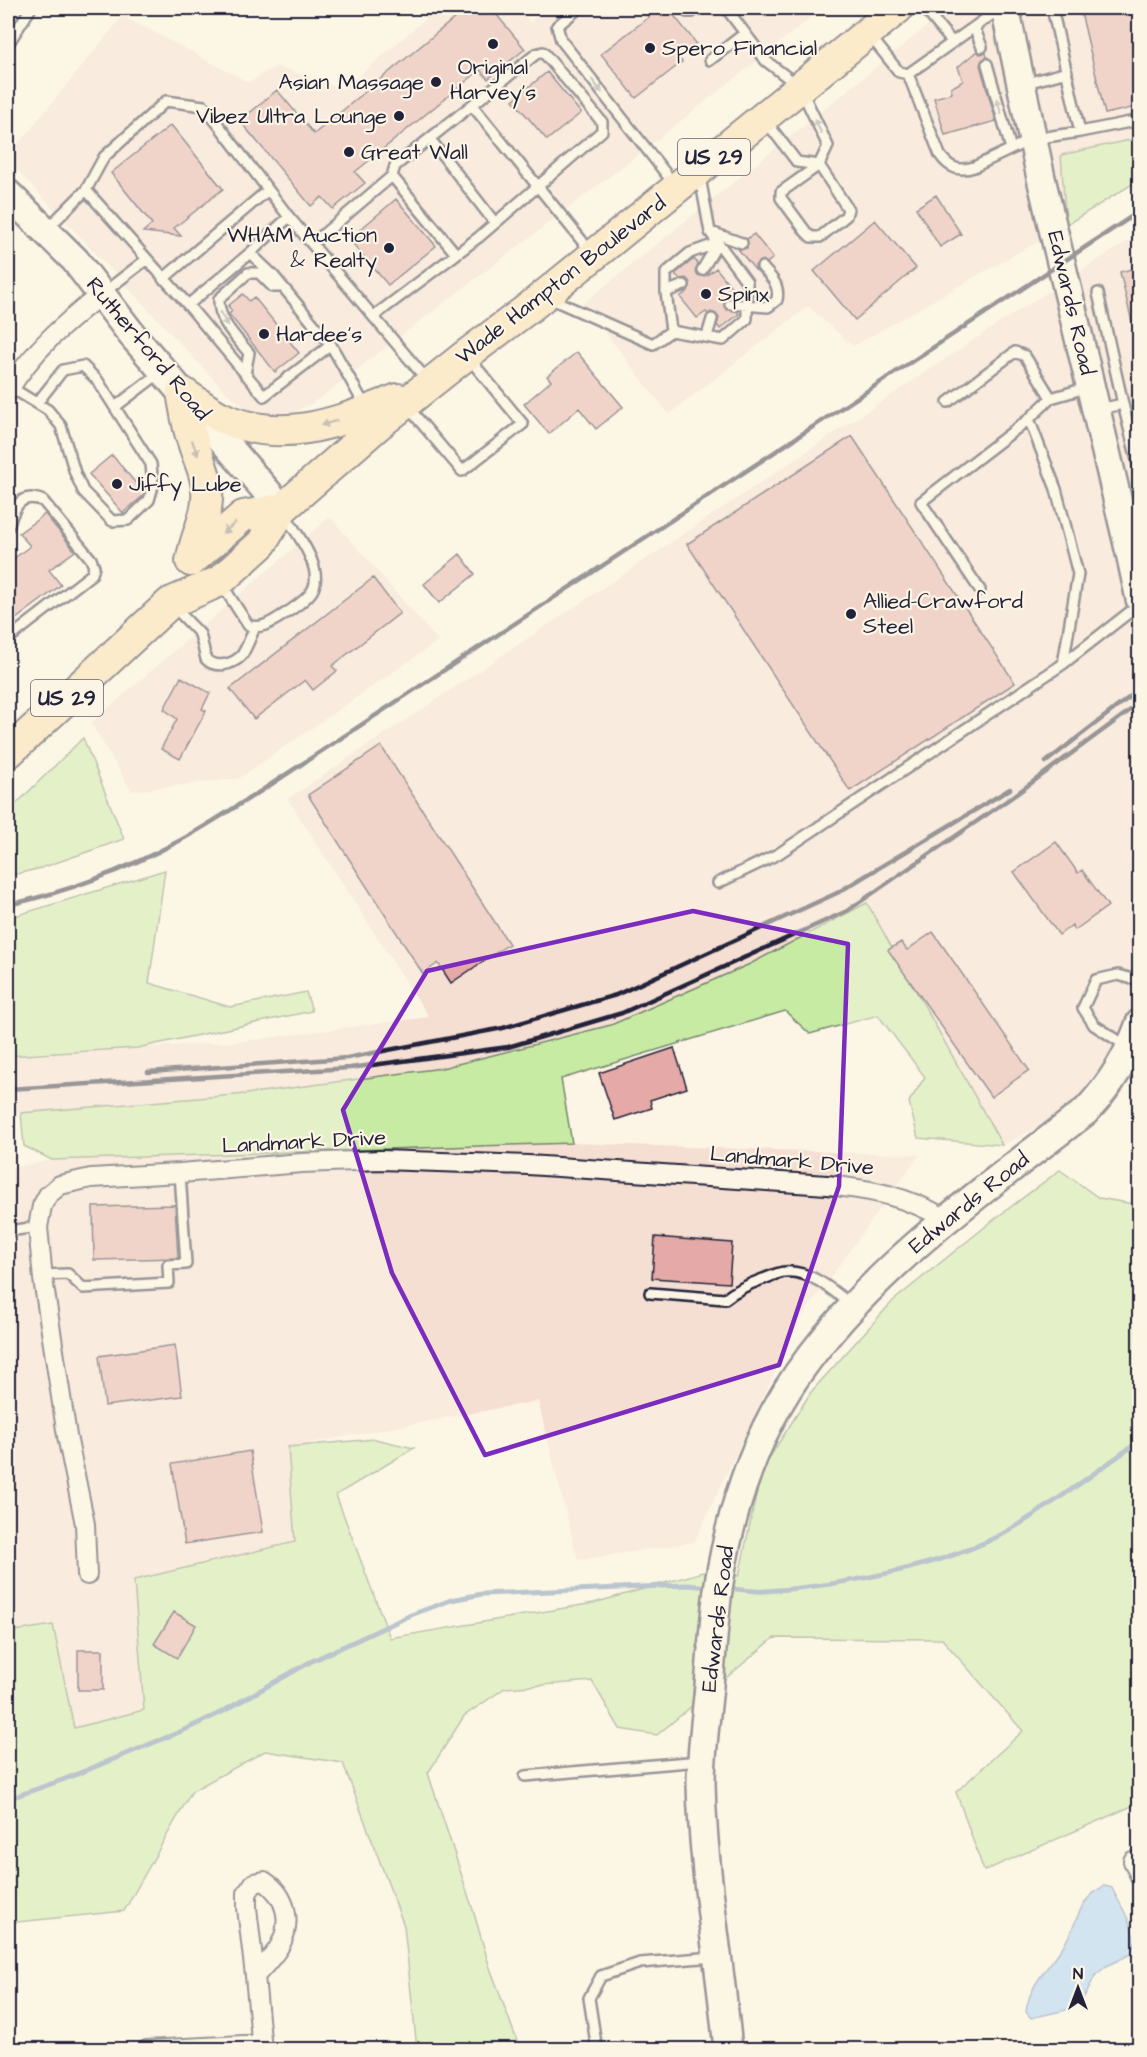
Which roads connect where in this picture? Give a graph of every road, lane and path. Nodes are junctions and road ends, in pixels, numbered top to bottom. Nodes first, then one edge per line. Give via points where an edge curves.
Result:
1 (31, 8) edge
2 (579, 8) edge
3 (683, 8) edge
4 (697, 8) edge
5 (726, 8) edge
6 (924, 8) edge
7 (1003, 8) edge
8 (1052, 8) edge
9 (884, 16) edge
10 (974, 27) junction
11 (745, 33) junction
12 (952, 42) junction
13 (8, 44) edge
14 (982, 47) dead end
15 (710, 60) dead end
16 (987, 64) dead end
17 (1067, 72) junction
18 (908, 74) junction
19 (1021, 85) junction
20 (800, 87) junction
21 (472, 105) junction
22 (763, 117) junction
23 (1140, 120) edge
24 (1080, 132) junction
25 (429, 139) junction
26 (1022, 144) junction
27 (819, 165) junction
28 (392, 176) junction
29 (688, 178) junction
30 (539, 187) junction
31 (86, 190) junction
32 (268, 190) junction
33 (8, 194) edge
34 (289, 217) junction
35 (495, 223) junction
36 (46, 230) junction
37 (710, 232) junction
38 (718, 243) junction
39 (742, 243) dead end
40 (312, 244) junction
41 (250, 253) junction
42 (456, 254) junction
43 (594, 255) junction
44 (147, 259) junction
45 (762, 267) dead end
46 (702, 270) dead end
47 (163, 279) junction
48 (684, 285) dead end
49 (283, 286) junction
50 (666, 292) junction
51 (1098, 293) dead end
52 (101, 294) junction
53 (544, 296) junction
54 (188, 304) junction
55 (730, 304) dead end
56 (747, 305) junction
57 (374, 316) junction
58 (712, 318) dead end
59 (671, 331) junction
60 (707, 336) junction
61 (332, 345) junction
62 (466, 355) junction
63 (245, 375) junction
64 (172, 381) junction
65 (9, 389) edge
66 (420, 392) junction
67 (1051, 398) junction
68 (1094, 398) junction
69 (948, 402) dead end
70 (37, 403) junction
71 (1124, 404) junction
72 (115, 407) junction
73 (373, 418) junction
74 (1029, 419) junction
75 (1140, 472) edge
76 (282, 509) junction
77 (8, 527) edge
78 (192, 558) junction
79 (220, 581) junction
80 (980, 590) dead end
81 (1139, 596) edge
82 (170, 603) junction
83 (255, 627) junction
84 (8, 639) edge
85 (1063, 664) junction
86 (8, 753) edge
87 (718, 883) dead end
88 (1140, 981) edge
89 (1140, 1023) edge
90 (1135, 1051) edge
91 (180, 1173) junction
92 (946, 1219) junction
93 (38, 1227) junction
94 (8, 1230) edge
95 (42, 1275) junction
96 (650, 1293) dead end
97 (853, 1307) junction
98 (87, 1575) dead end
99 (702, 1760) junction
100 (525, 1776) dead end
101 (718, 1957) junction
102 (255, 1976) dead end
103 (262, 2047) edge
104 (147, 2049) edge
105 (597, 2049) edge
106 (720, 2049) edge

1 - 13 lane
2 -> 29 lane via 558,26 561,40
3 - 4 lane via 687,12
5 - 11 lane
6 - 12 lane
7 - 10 lane
7 - 19 main road, Edwards Road
8 - 17 lane
9 - 18 lane via 899,72
9 - 20 main road, Wade Hampton Boulevard / US 29
10 - 12 lane
10 - 14 lane
11 - 15 lane
11 - 20 lane via 766,61
12 - 18 lane
26 -> 16 lane
17 - 19 lane
17 - 24 lane
18 - 26 lane via 946,164 965,170
19 - 26 main road, Edwards Road
20 - 22 main road, Wade Hampton Boulevard / US 29
27 -> 20 lane via 828,146
21 - 25 lane
21 - 30 lane
21 - 30 lane via 543,52 602,122 602,131
22 - 27 lane via 797,162
22 - 29 main road, Wade Hampton Boulevard / US 29
23 - 24 lane
24 - 26 lane
25 - 28 lane via 395,166
25 - 35 lane
26 - 68 main road, Edwards Road
27 - 27 lane via 848,209 846,216 820,237 811,237 781,198 781,192
28 - 40 lane
28 - 42 lane
29 - 37 lane
29 - 43 main road, Wade Hampton Boulevard / US 29
30 - 35 lane
30 - 43 lane
31 - 32 lane via 104,158 166,101 204,106
31 - 36 lane
31 - 44 lane
32 - 34 lane
32 - 47 lane
33 - 36 main road, Rutherford Road
34 - 40 lane
34 - 41 lane
35 - 42 lane
36 - 52 main road, Rutherford Road
37 - 38 lane
37 - 39 lane
38 - 46 lane
38 - 50 lane via 690,253 666,273
38 - 56 lane via 747,282
40 - 57 lane
41 - 49 lane
41 - 54 lane
42 - 57 lane
43 - 53 main road, Wade Hampton Boulevard / US 29
44 - 47 lane
44 - 52 lane
45 - 56 lane via 777,283 777,300 768,306
47 - 54 lane
48 - 50 lane
49 - 61 lane
49 -> 63 lane via 273,286 258,273 248,273 219,299 221,317 249,353
50 - 59 lane
51 - 71 lane
52 - 64 main road, Rutherford Road
52 - 65 street via 40,347
53 - 59 lane via 653,345
53 - 62 main road, Wade Hampton Boulevard / US 29
54 - 63 lane
55 - 56 lane
56 - 60 lane via 747,319 723,340
57 - 66 lane
58 - 60 lane
59 - 60 lane
61 - 63 lane via 264,396
61 - 73 lane
62 - 66 main road, Wade Hampton Boulevard / US 29
62 - 66 lane via 523,424 462,471
64 - 72 lane
73 -> 64 main road via 282,432 257,430 223,418
64 - 76 main road, Rutherford Road
64 -> 78 main road via 206,477 206,512
65 - 70 lane
66 - 73 main road, Wade Hampton Boulevard
67 - 68 lane
67 - 69 lane via 1025,357 1015,352
67 - 74 lane
68 - 71 lane
68 - 81 main road, Edwards Road
70 - 72 lane via 63,370 83,366
70 - 72 lane via 61,426 83,491 112,521 128,520 149,500 153,486 151,464
71 - 75 lane
73 - 76 main road, US 29
74 - 80 lane via 921,502
74 - 85 lane via 1056,489 1078,574
76 -> 78 main road, US 29 via 243,516
76 - 79 main road, US 29 via 262,543
76 - 83 lane via 313,561 316,585 310,595 282,615
77 - 84 lane via 15,507 24,499 34,497 43,501 94,567 92,574
78 - 82 main road, US 29
79 - 82 main road, US 29
79 - 83 lane via 248,625
81 - 85 lane
82 - 83 lane via 200,634 206,659 215,665 230,663 241,656
82 - 86 main road, US 29
85 - 87 lane via 778,854
88 - 90 lane via 1118,975 1096,980 1083,1008 1094,1025
89 - 90 main road, Edwards Road
90 - 92 main road, Edwards Road via 1086,1111
91 - 92 street, Landmark Drive via 381,1160 528,1165 870,1190
91 - 93 street, Landmark Drive via 91,1178 60,1185 42,1206
91 - 95 lane via 186,1264 168,1265 169,1283 84,1288 68,1274
92 - 97 main road, Edwards Road
93 - 94 lane
93 - 95 street, Landmark Drive
95 - 98 street, Landmark Drive via 85,1524
96 - 97 lane via 725,1299 784,1271 801,1273 829,1286
97 - 99 main road, Edwards Road via 808,1359 770,1421 745,1480 718,1592
99 - 100 lane
99 - 101 main road, Edwards Road via 704,1830
101 - 105 lane via 640,1963 601,1976 589,1998
101 - 106 main road, Edwards Road
102 - 103 street
103 - 104 street

